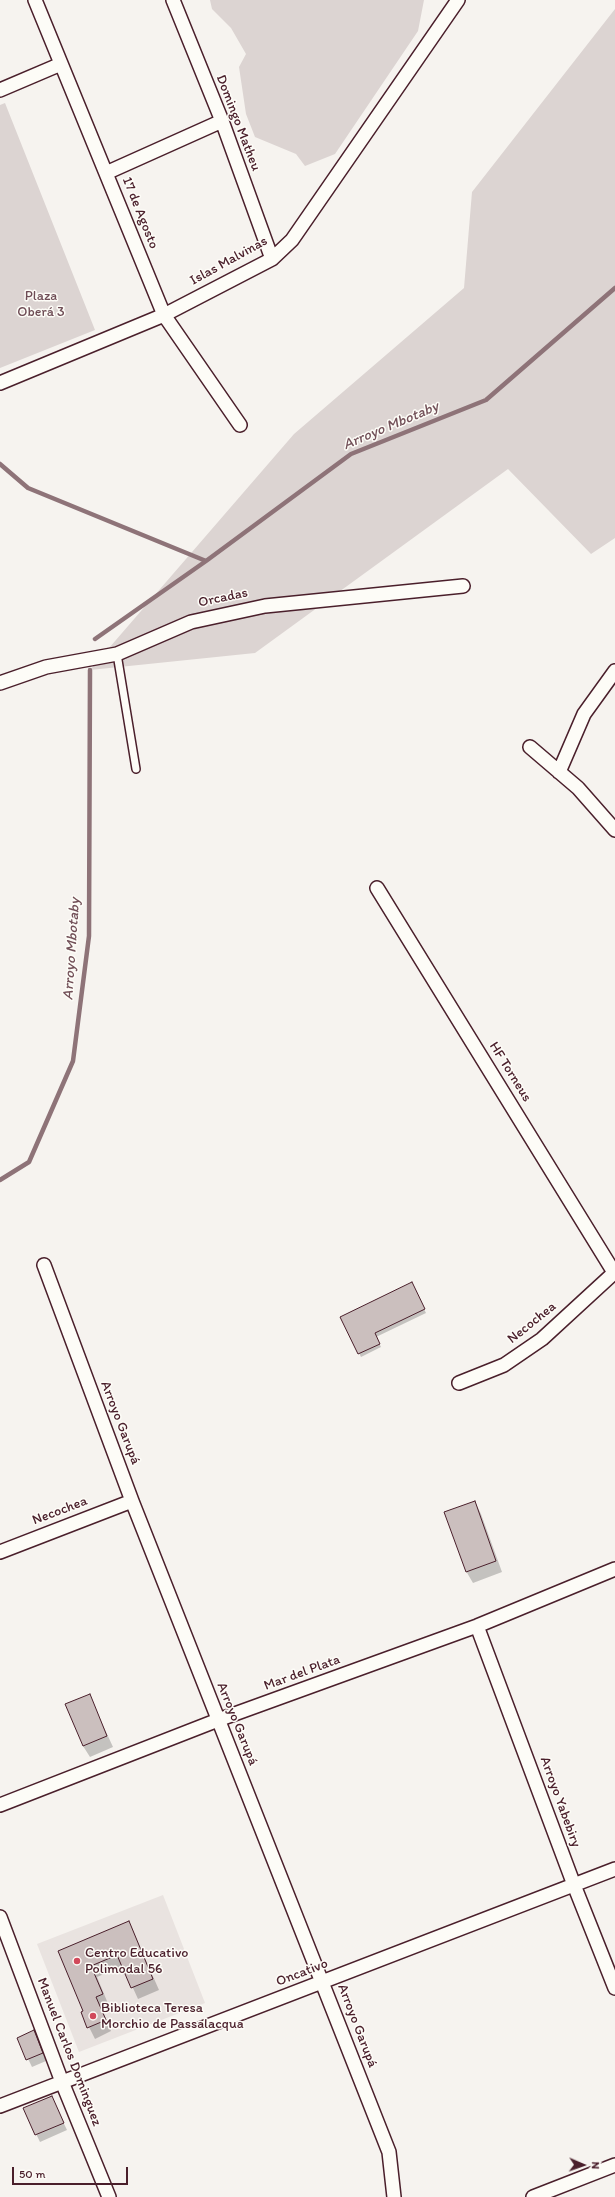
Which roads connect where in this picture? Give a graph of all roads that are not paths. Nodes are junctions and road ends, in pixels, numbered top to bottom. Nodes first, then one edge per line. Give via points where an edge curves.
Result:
1 (35, 0) edge
2 (173, 0) edge
3 (453, 3) edge
4 (61, 64) junction
5 (0, 90) edge
6 (222, 121) junction
7 (106, 173) junction
8 (272, 259) junction
9 (164, 315) junction
10 (0, 383) edge
11 (240, 425) dead end
12 (463, 586) dead end
13 (117, 654) junction
14 (615, 670) edge
15 (0, 684) edge
16 (530, 747) dead end
17 (136, 769) dead end
18 (559, 772) junction
19 (615, 830) edge
20 (377, 888) dead end
21 (44, 1265) dead end
22 (615, 1272) edge
23 (459, 1383) dead end
24 (132, 1501) junction
25 (0, 1552) edge
26 (615, 1569) edge
27 (477, 1626) junction
28 (218, 1720) junction
29 (0, 1805) edge
30 (615, 1869) edge
31 (574, 1885) junction
32 (0, 1917) edge
33 (322, 1982) junction
34 (615, 1988) edge
35 (62, 2082) junction
36 (0, 2106) edge
37 (615, 2165) edge
38 (109, 2197) edge
39 (394, 2197) edge
40 (533, 2197) edge

1 - 4 street, 17 de Agosto
2 - 6 street, Domingo Matheu
3 - 8 street, Islas Malvinas via 292,240
4 - 5 street
4 - 7 street, 17 de Agosto
6 - 7 street
6 - 8 street, Domingo Matheu
7 - 9 street, 17 de Agosto
8 - 9 street, Islas Malvinas
9 - 10 street, Islas Malvinas
9 - 11 street, 17 de Agosto
12 - 13 street, Orcadas via 265,606 190,622
13 - 15 street, Orcadas via 46,666
13 - 17 lane
14 - 18 street via 584,714
16 - 18 street
18 - 19 street via 578,788
20 - 22 street, HF Torneus
21 - 24 street, Arroyo Garupá
22 - 23 street, Necochea via 542,1339 504,1365
24 - 25 street, Necochea
24 - 28 street, Arroyo Garupá
26 - 27 street, Mar del Plata
27 - 28 street, Mar del Plata
27 - 31 street, Arroyo Yabebiry
28 - 29 street, Mar del Plata
28 - 33 street, Arroyo Garupá
30 - 31 street, Oncativo
31 - 33 street, Oncativo
31 - 34 street, Arroyo Yabebiry
32 - 35 street, Manuel Carlos Dominguez
33 - 35 street, Oncativo
33 - 39 street, Arroyo Garupá via 389,2152
35 - 36 street, Oncativo
35 - 38 street, Manuel Carlos Dominguez
37 - 40 street

